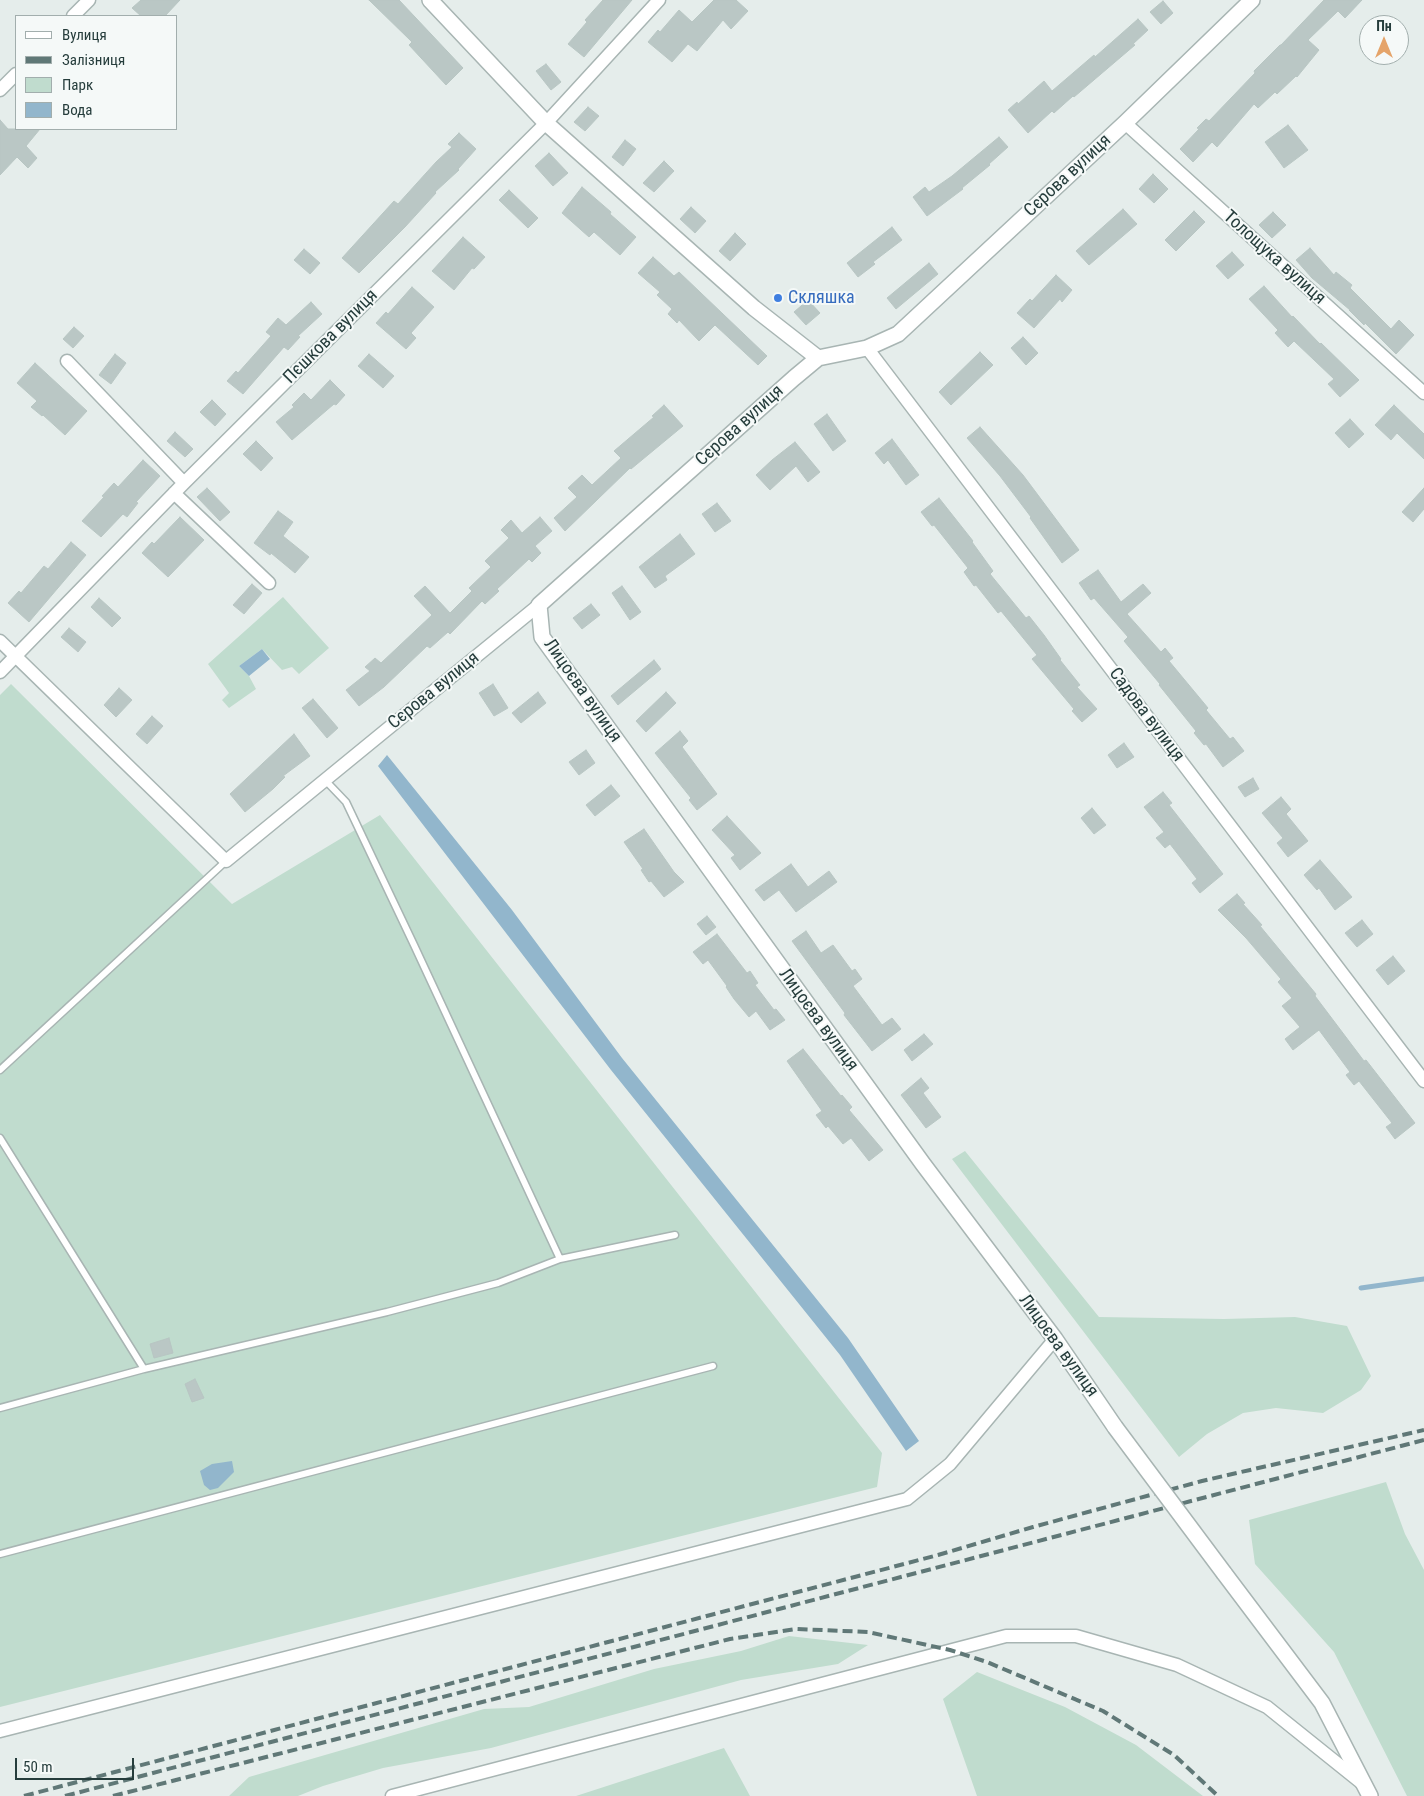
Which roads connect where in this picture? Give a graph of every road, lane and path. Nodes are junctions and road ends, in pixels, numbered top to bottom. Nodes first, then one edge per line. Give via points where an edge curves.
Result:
1 (89, 0) edge
2 (430, 0) edge
3 (659, 0) edge
4 (1252, 0) edge
5 (74, 15) edge
6 (15, 75) edge
7 (0, 90) edge
8 (546, 123) junction
9 (1125, 123) junction
10 (867, 348) junction
11 (818, 358) junction
12 (68, 361) dead end
13 (1424, 393) edge
14 (184, 483) junction
15 (174, 493) junction
16 (269, 583) dead end
17 (539, 605) junction
18 (0, 641) edge
19 (17, 656) junction
20 (0, 672) edge
21 (325, 780) junction
22 (226, 862) junction
23 (0, 1070) edge
24 (1424, 1081) edge
25 (0, 1138) edge
26 (675, 1235) dead end
27 (560, 1259) junction
28 (1055, 1339) junction
29 (713, 1366) dead end
30 (144, 1369) junction
31 (0, 1408) edge
32 (0, 1554) edge
33 (0, 1731) edge
34 (1368, 1791) edge
35 (392, 1796) edge

1 - 5 street
2 - 8 street
3 - 8 street, Пєшкова вулиця
4 - 9 street, Сєрова вулиця
6 - 7 street
8 - 11 street via 754,308
8 - 14 street, Пєшкова вулиця
9 - 10 street, Сєрова вулиця via 898,334
9 - 13 street, Толощука вулиця
10 - 11 street, Сєрова вулиця
10 - 24 street, Садова вулиця
11 - 17 street, Сєрова вулиця
12 - 14 street
14 - 15 street, Пєшкова вулиця
15 - 16 street
15 - 19 street, Пєшкова вулиця
17 - 21 street, Сєрова вулиця
17 - 28 street, Лицоєва вулиця via 542,637 923,1164
18 - 19 street
19 - 20 street, Пєшкова вулиця
19 - 22 street
21 - 22 street, Сєрова вулиця
21 - 27 lane via 346,802
22 - 23 lane
25 - 30 lane
26 - 27 lane
27 - 30 lane via 498,1283
28 - 33 street via 950,1464 907,1499
28 - 34 street, Лицоєва вулиця, bridge via 1115,1427 1322,1703
29 - 32 lane
30 - 31 lane
34 - 35 street via 1267,1707 1177,1665 1076,1636 1006,1636

